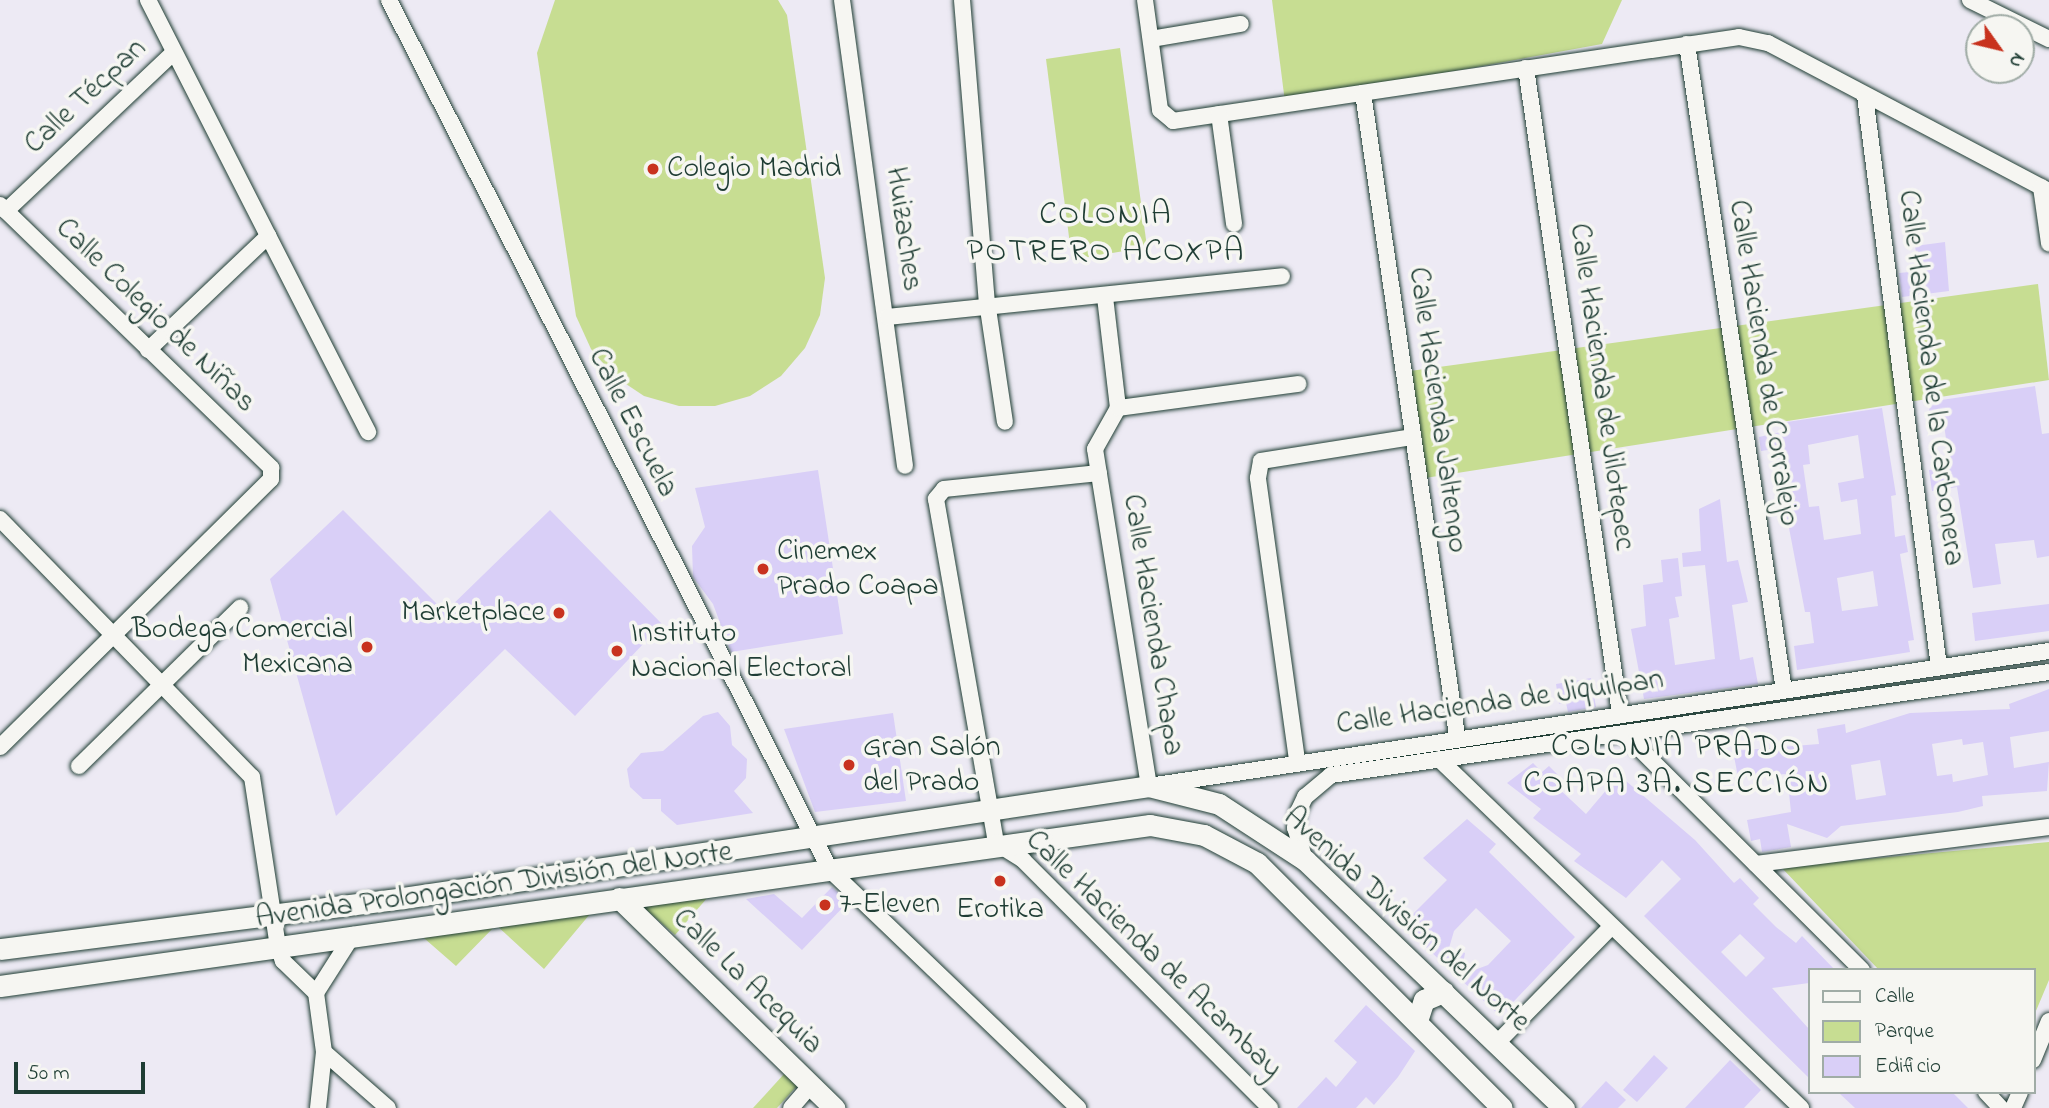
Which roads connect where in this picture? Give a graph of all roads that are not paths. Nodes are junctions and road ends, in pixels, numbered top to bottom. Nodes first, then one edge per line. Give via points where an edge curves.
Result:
1 (148, 0) edge
2 (389, 0) edge
3 (842, 0) edge
4 (962, 0) edge
5 (1145, 0) edge
6 (1970, 0) edge
7 (1241, 24) dead end
8 (1151, 38) junction
9 (2049, 39) edge
10 (1687, 44) junction
11 (174, 52) junction
12 (1526, 68) junction
13 (1363, 93) junction
14 (1865, 96) junction
15 (1219, 114) junction
16 (2045, 189) edge
17 (3, 208) edge
18 (1234, 224) dead end
19 (268, 236) junction
20 (2049, 243) edge
21 (1282, 276) dead end
22 (1105, 297) junction
23 (987, 302) junction
24 (888, 317) junction
25 (148, 350) junction
26 (1298, 384) dead end
27 (1118, 408) junction
28 (1005, 422) dead end
29 (368, 432) dead end
30 (1413, 437) junction
31 (905, 466) dead end
32 (1099, 473) junction
33 (0, 519) edge
34 (240, 608) dead end
35 (117, 635) junction
36 (2049, 651) edge
37 (1939, 667) junction
38 (2049, 672) edge
39 (1860, 681) junction
40 (162, 683) junction
41 (1784, 691) junction
42 (1863, 699) junction
43 (1620, 714) junction
44 (1526, 725) junction
45 (1624, 733) junction
46 (1457, 736) junction
47 (0, 747) edge
48 (1527, 747) junction
49 (1439, 759) junction
50 (1297, 761) junction
51 (79, 766) dead end
52 (1149, 786) junction
53 (987, 806) junction
54 (2049, 827) edge
55 (814, 837) junction
56 (996, 843) junction
57 (1305, 860) junction
58 (1756, 864) junction
59 (830, 870) junction
60 (403, 898) junction
61 (619, 898) junction
62 (363, 904) junction
63 (272, 916) junction
64 (1611, 927) junction
65 (404, 928) junction
66 (360, 934) junction
67 (52, 943) junction
68 (29, 946) junction
69 (278, 946) junction
70 (0, 949) edge
71 (1860, 968) edge
72 (1426, 975) junction
73 (39, 982) junction
74 (0, 986) edge
75 (1443, 992) junction
76 (316, 993) junction
77 (1398, 1002) junction
78 (1417, 1021) junction
79 (2049, 1021) edge
80 (1498, 1042) junction
81 (324, 1052) junction
82 (2035, 1055) edge
83 (811, 1086) junction
84 (1988, 1094) edge
85 (318, 1108) edge
86 (388, 1108) edge
87 (791, 1108) edge
88 (834, 1108) edge
89 (1078, 1108) edge
90 (1270, 1108) edge
91 (1502, 1108) edge
92 (1564, 1108) edge
93 (1801, 1108) edge
94 (2001, 1108) edge

1 - 11 street
2 - 55 street, Calle Escuela
3 - 24 street, Huizaches
4 - 23 street
5 - 8 street
6 - 9 street
7 - 8 street
8 - 15 street via 1165,118
10 - 12 street
10 - 14 street via 1740,37 1768,43
10 - 41 street, Calle Hacienda de Corralejo
11 - 17 street, Calle Técpan
11 - 19 street
12 - 13 street
12 - 43 street, Calle Hacienda de Jilotepec
13 - 15 street
13 - 30 street, Calle Hacienda Jaltengo
14 - 16 street
14 - 37 street, Calle Hacienda de la Carbonera
15 - 18 street
16 - 20 street
17 - 25 street, Calle Colegio de Niñas
19 - 25 street
19 - 29 street
21 - 22 street
22 - 23 street
22 - 27 street
23 - 24 street
23 - 28 street
24 - 31 street, Huizaches
25 - 35 street, Calle Colegio de Niñas via 271,468 264,487
26 - 27 street
27 - 32 street, Calle Hacienda Chapa via 1095,449
30 - 46 street, Calle Hacienda Jaltengo
30 - 50 street via 1262,461 1258,478
32 - 52 street, Calle Hacienda Chapa
32 - 53 street via 944,489 936,499
33 - 35 street
34 - 40 street
35 - 40 street
35 - 47 street
36 - 37 street, Calle Hacienda de Jiquilpan
37 - 39 street, Calle Hacienda de Jiquilpan
38 - 42 street, Calle Hacienda de Jiquilpan
39 - 41 street, Calle Hacienda de Jiquilpan
39 - 42 street
40 - 51 street
40 - 63 street via 252,777
41 - 43 street, Calle Hacienda de Jiquilpan
42 - 45 street, Calle Hacienda de Jiquilpan
43 - 44 street, Calle Hacienda de Jiquilpan
44 - 46 street, Calle Hacienda de Jiquilpan
44 - 48 street
45 - 48 street, Calle Hacienda de Jiquilpan
45 - 58 street
46 - 50 street, Calle Hacienda de Jiquilpan
48 - 49 street, Calle Hacienda de Jiquilpan
49 - 57 street, Calle Hacienda de Jiquilpan via 1331,775 1317,784 1305,797 1295,828
49 - 64 street
50 - 52 street, Calle Hacienda de Jiquilpan
52 - 53 main road, Avenida División del Norte
52 - 57 main road, Avenida División del Norte via 1219,804
53 - 55 main road, Avenida Prolongación División del Norte
53 - 56 street
54 - 58 street
55 - 59 street, Calle Escuela
55 - 60 main road, Avenida Prolongación División del Norte
56 - 59 main road, Avenida Prolongación División del Norte
56 - 77 main road, Avenida División del Norte via 1132,825 1213,838 1274,876
56 - 90 street, Calle Hacienda de Acambay via 1023,860
57 - 72 main road, Avenida División del Norte
58 - 71 street
59 - 61 main road, Avenida Prolongación División del Norte
59 - 89 street
60 - 62 main road, Avenida Prolongación División del Norte
60 - 65 main road via 393,915
61 - 65 main road, Avenida Prolongación División del Norte
61 - 83 main road, Calle La Acequia
62 - 63 main road, Avenida Prolongación División del Norte
62 - 66 main road via 375,918
63 - 67 main road, Avenida Prolongación División del Norte
63 - 69 street
64 - 80 street
64 - 93 street
65 - 66 main road, Avenida Prolongación División del Norte
66 - 69 main road, Avenida Prolongación División del Norte
66 - 76 street
67 - 68 main road, Avenida Prolongación División del Norte
67 - 73 main road via 41,964
68 - 70 main road, Avenida Prolongación División del Norte
68 - 73 main road via 38,965
69 - 73 main road, Avenida Prolongación División del Norte
69 - 76 street via 283,961
72 - 75 main road, Avenida División del Norte
72 - 77 main road via 1419,995
73 - 74 main road, Avenida Prolongación División del Norte
75 - 78 main road via 1424,1000
75 - 80 main road, Avenida División del Norte
76 - 81 street
77 - 78 main road, Avenida División del Norte
78 - 91 main road, Avenida División del Norte
79 - 82 street
80 - 92 main road, Avenida División del Norte
81 - 85 street
81 - 86 street
83 - 87 street
83 - 88 main road, Calle La Acequia
84 - 94 street

